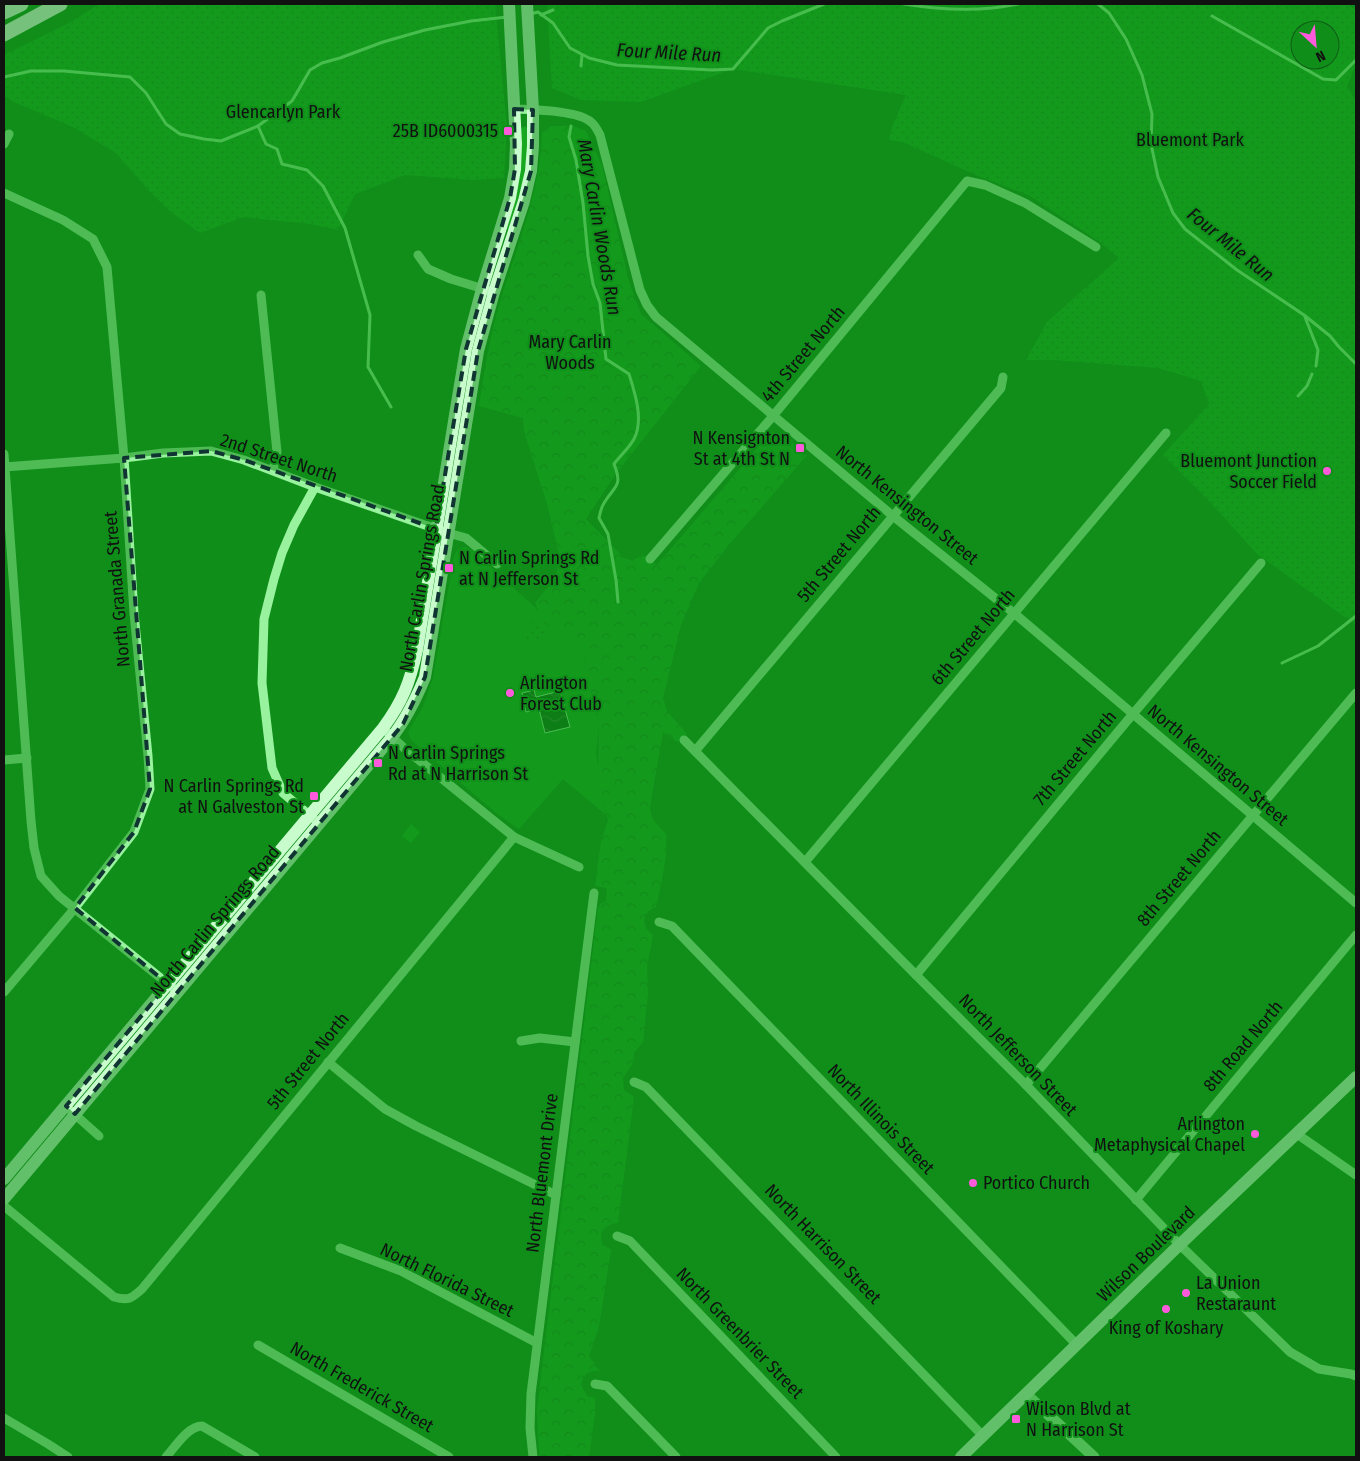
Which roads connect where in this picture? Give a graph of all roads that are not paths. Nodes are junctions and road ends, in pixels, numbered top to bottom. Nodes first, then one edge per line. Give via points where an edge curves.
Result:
1 (21, 4) edge
2 (60, 4) edge
3 (509, 4) edge
4 (527, 4) edge
5 (4, 12) edge
6 (4, 34) edge
7 (514, 108) junction
8 (533, 110) junction
9 (9, 134) dead end
10 (4, 144) edge
11 (4, 193) edge
12 (1096, 247) dead end
13 (418, 255) dead end
14 (488, 290) junction
15 (261, 295) dead end
16 (1003, 378) dead end
17 (773, 416) junction
18 (1166, 434) dead end
19 (4, 454) edge
20 (124, 458) junction
21 (4, 467) edge
22 (274, 470) junction
23 (315, 487) junction
24 (893, 516) junction
25 (442, 531) junction
26 (650, 559) dead end
27 (1261, 563) dead end
28 (497, 564) dead end
29 (1015, 614) junction
30 (1356, 693) edge
31 (1132, 715) junction
32 (388, 732) junction
33 (684, 740) dead end
34 (696, 750) junction
35 (27, 758) junction
36 (4, 760) edge
37 (1254, 815) junction
38 (314, 820) junction
39 (514, 837) junction
40 (805, 862) junction
41 (579, 867) dead end
42 (594, 893) dead end
43 (1356, 903) edge
44 (75, 908) junction
45 (658, 922) dead end
46 (1356, 935) edge
47 (916, 975) junction
48 (173, 988) junction
49 (4, 992) edge
50 (521, 1041) dead end
51 (575, 1042) junction
52 (328, 1062) junction
53 (1356, 1077) edge
54 (634, 1082) dead end
55 (1026, 1085) junction
56 (70, 1110) junction
57 (1298, 1134) junction
58 (99, 1136) dead end
59 (1356, 1175) edge
60 (4, 1179) edge
61 (556, 1195) junction
62 (4, 1199) edge
63 (1136, 1200) junction
64 (4, 1206) edge
65 (617, 1236) dead end
66 (1180, 1245) junction
67 (340, 1248) dead end
68 (537, 1343) junction
69 (258, 1345) dead end
70 (1077, 1345) junction
71 (1356, 1376) edge
72 (595, 1384) dead end
73 (1026, 1394) junction
74 (4, 1418) edge
75 (983, 1436) junction
76 (68, 1457) edge
77 (166, 1457) edge
78 (255, 1457) edge
79 (449, 1457) edge
80 (533, 1457) edge
81 (676, 1457) edge
82 (836, 1457) edge
83 (961, 1457) edge
84 (1094, 1457) edge

1 - 5 highway
2 - 6 highway
3 - 7 main road, North Carlin Springs Road
4 - 8 main road, North Carlin Springs Road
7 - 8 street, North Kensington Street
7 - 14 main road, North Carlin Springs Road via 515,169
8 - 14 main road, North Carlin Springs Road via 533,146 524,201
8 - 17 street, North Kensington Street via 567,113 591,122 604,144 640,290 647,305 656,317
9 - 10 street
11 - 20 street, North Granada Street via 63,220 93,239 107,267
12 - 17 street, 4th Street North via 1025,203 985,185 967,182
13 - 14 street via 428,269
14 - 25 main road, North Carlin Springs Road via 466,349
15 - 22 street via 277,452
16 - 24 street, 5th Street North via 1001,388
17 - 24 street, North Kensington Street
17 - 26 street, 4th Street North
18 - 29 street, 6th Street North
19 - 21 street
20 - 21 street, 2nd Street North
20 - 22 street, 2nd Street North via 211,452
20 - 44 street, North Granada Street via 150,789 134,832
21 - 35 street
22 - 23 street, 2nd Street North
23 - 25 street, 2nd Street North
23 - 38 street via 294,525 274,579 264,619 262,684 272,768 283,793
24 - 29 street, North Kensington Street
24 - 34 street, 5th Street North
25 - 28 street via 466,538
25 - 32 main road, North Carlin Springs Road via 412,673
27 - 31 street, 7th Street North
29 - 31 street, North Kensington Street
29 - 40 street, 6th Street North
30 - 37 street, 8th Street North
31 - 37 street, North Kensington Street
31 - 47 street, 7th Street North
32 - 38 main road, North Carlin Springs Road
32 - 39 street
33 - 34 street, North Jefferson Street
34 - 40 street, North Jefferson Street
35 - 36 street
35 - 44 street via 34,848 41,876
37 - 43 street, North Kensington Street
37 - 55 street, 8th Street North
38 - 48 main road, North Carlin Springs Road
39 - 41 street
39 - 52 street, 5th Street North
40 - 47 street, North Jefferson Street
42 - 51 street, North Bluemont Drive
44 - 48 street
44 - 49 street, North Granada Street
45 - 70 street, North Illinois Street via 672,926
46 - 63 street, 8th Road North
47 - 55 street, North Jefferson Street
48 - 56 main road, North Carlin Springs Road
50 - 51 street via 540,1038
51 - 61 street, North Bluemont Drive
52 - 61 street via 385,1109
52 - 64 street, 5th Street North via 134,1297 124,1300 114,1297
53 - 57 main road, Wilson Boulevard
54 - 75 street, North Harrison Street via 646,1087
55 - 63 street, North Jefferson Street
56 - 58 street
56 - 60 main road, North Carlin Springs Road
56 - 62 main road, North Carlin Springs Road
57 - 59 street
57 - 66 main road, Wilson Boulevard
61 - 68 street, North Bluemont Drive
63 - 66 street, North Jefferson Street
65 - 82 street, North Greenbrier Street via 630,1241
66 - 70 main road, Wilson Boulevard
66 - 71 street, North Jefferson Street via 1290,1352 1319,1369
67 - 68 street, North Florida Street via 401,1271
68 - 80 street, North Bluemont Drive via 531,1394
69 - 79 street, North Frederick Street
70 - 73 main road, Wilson Boulevard
72 - 81 street via 606,1386
73 - 75 main road, Wilson Boulevard
73 - 84 street
74 - 76 street
75 - 83 main road, Wilson Boulevard
77 - 78 street via 191,1428 199,1426

